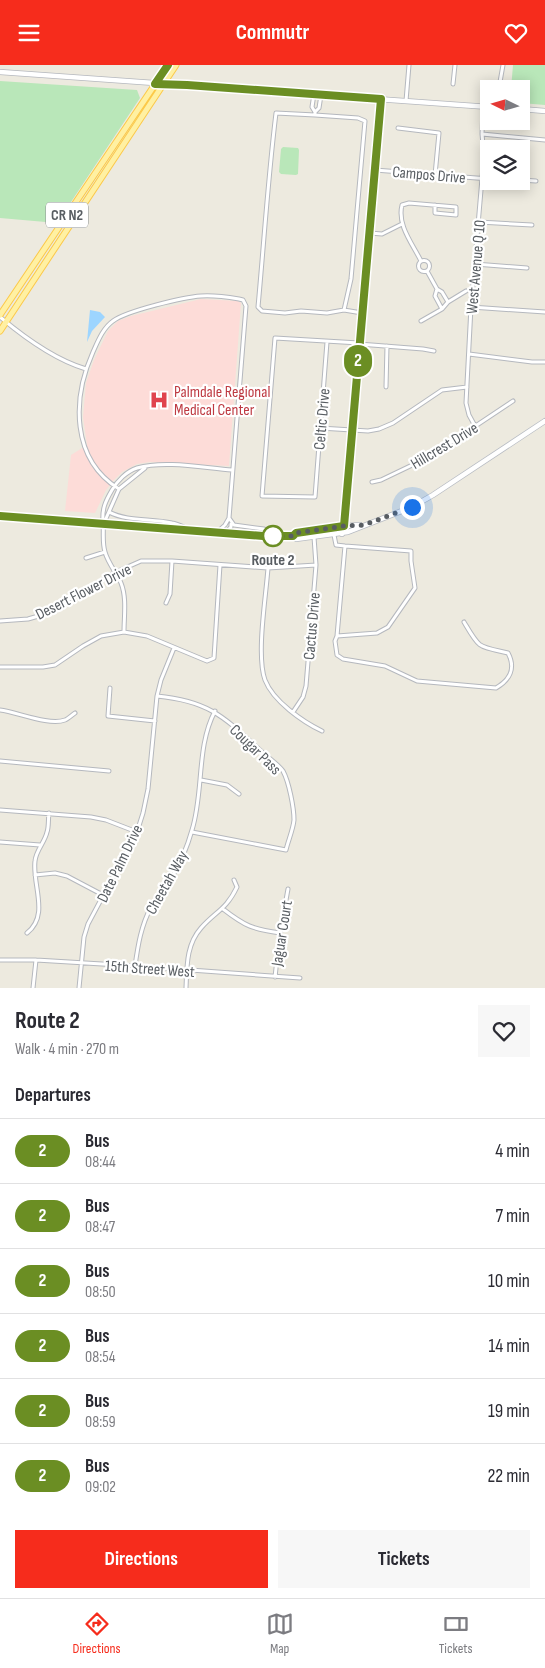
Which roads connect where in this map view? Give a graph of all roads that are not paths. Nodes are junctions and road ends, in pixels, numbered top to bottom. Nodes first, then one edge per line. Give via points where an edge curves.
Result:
1 (168, 65) edge
2 (176, 65) edge
3 (409, 65) edge
4 (455, 65) edge
5 (503, 65) edge
6 (0, 73) edge
7 (500, 80) edge
8 (155, 84) junction
9 (163, 84) junction
10 (453, 84) dead end
11 (314, 94) junction
12 (321, 95) junction
13 (381, 99) junction
14 (406, 101) junction
15 (480, 106) edge
16 (530, 110) edge
17 (545, 111) edge
18 (315, 114) junction
19 (398, 128) dead end
20 (482, 130) edge
21 (482, 134) junction
22 (483, 140) edge
23 (545, 140) edge
24 (101, 165) junction
25 (106, 169) junction
26 (375, 170) junction
27 (436, 175) junction
28 (480, 179) edge
29 (530, 181) edge
30 (536, 181) dead end
31 (481, 190) edge
32 (435, 205) junction
33 (479, 221) junction
34 (402, 224) junction
35 (532, 225) dead end
36 (370, 233) junction
37 (421, 261) junction
38 (475, 264) junction
39 (527, 267) dead end
40 (426, 271) junction
41 (437, 289) junction
42 (466, 291) dead end
43 (448, 302) junction
44 (472, 307) junction
45 (442, 309) junction
46 (344, 310) junction
47 (545, 312) edge
48 (362, 313) junction
49 (0, 316) edge
50 (421, 321) dead end
51 (6, 322) junction
52 (0, 331) edge
53 (327, 342) junction
54 (359, 343) junction
55 (387, 346) junction
56 (434, 351) dead end
57 (469, 354) junction
58 (545, 362) edge
59 (86, 369) junction
60 (386, 387) dead end
61 (467, 387) junction
62 (513, 401) dead end
63 (545, 421) edge
64 (475, 426) junction
65 (320, 428) junction
66 (352, 430) junction
67 (146, 467) junction
68 (232, 470) junction
69 (372, 482) dead end
70 (114, 486) junction
71 (119, 489) junction
72 (109, 512) junction
73 (0, 516) edge
74 (229, 518) junction
75 (231, 523) junction
76 (104, 524) junction
77 (364, 525) junction
78 (344, 526) junction
79 (194, 531) junction
80 (215, 533) junction
81 (224, 533) junction
82 (342, 534) junction
83 (334, 535) junction
84 (278, 536) junction
85 (293, 536) junction
86 (314, 537) junction
87 (346, 546) junction
88 (104, 552) junction
89 (86, 559) dead end
90 (172, 561) junction
91 (220, 565) junction
92 (316, 565) junction
93 (268, 568) junction
94 (116, 572) junction
95 (166, 603) dead end
96 (0, 621) edge
97 (464, 622) dead end
98 (124, 632) junction
99 (338, 636) junction
100 (174, 648) junction
101 (0, 667) edge
102 (110, 689) dead end
103 (157, 696) junction
104 (0, 710) edge
105 (215, 711) junction
106 (293, 712) junction
107 (75, 713) dead end
108 (155, 721) junction
109 (322, 731) dead end
110 (0, 761) edge
111 (109, 771) dead end
112 (201, 780) junction
113 (239, 794) dead end
114 (0, 810) edge
115 (48, 813) junction
116 (192, 831) junction
117 (137, 832) junction
118 (0, 842) edge
119 (40, 845) junction
120 (35, 875) junction
121 (234, 880) dead end
122 (288, 889) dead end
123 (103, 895) junction
124 (223, 909) junction
125 (27, 933) dead end
126 (280, 933) junction
127 (0, 960) edge
128 (36, 960) junction
129 (81, 963) junction
130 (135, 966) junction
131 (187, 970) junction
132 (275, 977) junction
133 (300, 978) dead end
134 (33, 988) edge
135 (79, 988) edge
136 (186, 988) edge

1 - 8 main road, CR N2
2 - 9 main road, CR N2
3 - 14 street
4 - 10 street
5 - 7 street
6 - 8 street
8 - 9 street
8 - 24 main road, CR N2
9 - 11 street
9 - 25 main road, CR N2
11 - 12 street
11 - 18 street via 312,107
12 - 13 street
12 - 18 street
13 - 14 street
13 - 26 street
14 - 15 street
16 - 17 street
18 - 46 street via 365,121 352,279
18 - 46 street via 276,113 258,307 262,311 285,313
19 - 27 street via 439,133
20 - 21 street, West Avenue Q 10
21 - 22 street, West Avenue Q 10
21 - 23 street
24 - 25 main road
24 - 49 main road, CR N2
25 - 51 main road, CR N2
26 - 27 street, Campos Drive
26 - 36 street
27 - 28 street, Campos Drive
29 - 30 street
31 - 33 street, West Avenue Q 10
32 - 32 street via 456,207 456,215 435,213
32 - 34 street via 402,205
33 - 35 street
33 - 38 street, West Avenue Q 10
34 - 36 street via 387,232
34 - 37 street
36 - 48 street
37 - 40 street via 419,269
37 - 40 street via 429,263
38 - 39 street
38 - 44 street, West Avenue Q 10
40 - 41 street
41 - 43 street
41 - 45 street via 435,296
42 - 43 street
43 - 45 street
44 - 47 street
44 - 57 street, West Avenue Q 10
45 - 50 street
46 - 48 street
48 - 54 street
49 - 51 street
51 - 52 main road, CR N2
51 - 59 street via 55,355
53 - 54 street
53 - 65 street, Celtic Drive
53 - 65 street, Celtic Drive via 275,338 262,496 315,497
54 - 55 street
54 - 66 street
55 - 56 street
55 - 60 street
57 - 58 street
57 - 61 street, West Avenue Q 10
59 - 68 street via 99,339 122,315 200,296 243,300 246,306
59 - 70 street via 81,393 80,429 90,457
61 - 64 street, West Avenue Q 10 via 466,403
61 - 66 street via 442,390 379,429
62 - 64 street, Hillcrest Drive
63 - 77 street via 433,495 412,507
64 - 69 street, Hillcrest Drive via 429,457
65 - 66 street
66 - 78 street
67 - 68 street
67 - 70 street via 130,472
67 - 71 street
68 - 74 street
70 - 71 street
70 - 76 street via 104,505
71 - 72 street
72 - 76 street
72 - 79 street via 172,523
73 - 76 street
74 - 75 street
74 - 80 street
75 - 81 street
75 - 84 street via 264,529
76 - 79 street
76 - 88 street
77 - 78 street
77 - 82 street
78 - 82 street
78 - 85 street
79 - 80 street
80 - 81 street
81 - 84 street
82 - 83 street
83 - 86 street
83 - 87 street via 335,545
84 - 85 street
85 - 86 street via 296,539
86 - 92 street, Cactus Drive
87 - 99 street
87 - 99 street via 411,551 415,588 388,627 377,633
88 - 89 street
88 - 94 street
90 - 91 street, Desert Flower Drive
90 - 94 street, Desert Flower Drive via 141,561
90 - 95 street via 170,594
91 - 93 street, Desert Flower Drive
91 - 100 street via 214,658 207,661
92 - 93 street, Desert Flower Drive
92 - 106 street, Cactus Drive via 306,685 303,697
93 - 106 street via 261,665 265,682
94 - 96 street, Desert Flower Drive via 42,615
94 - 98 street via 124,594
97 - 99 street via 477,643 484,648 508,653 512,660 511,673 496,688 417,681 385,666 343,659 337,655 335,641
98 - 100 street via 147,636
98 - 101 street via 101,636 55,665
100 - 103 street, Date Palm Drive
102 - 108 street via 108,716
103 - 105 street, Cougar Pass via 200,704
103 - 108 street, Date Palm Drive
104 - 107 street via 49,721 64,721
105 - 112 street, Cheetah Way via 205,735
105 - 116 street, Cougar Pass via 283,771 294,821 286,850
106 - 109 street
108 - 117 street, Date Palm Drive via 148,789
110 - 111 street
112 - 113 street via 227,785
112 - 116 street, Cheetah Way
114 - 115 street
115 - 117 street via 106,820
115 - 119 street via 47,833
116 - 130 street, Cheetah Way via 183,857 146,918
117 - 123 street, Date Palm Drive
118 - 119 street
119 - 120 street via 35,859
120 - 123 street via 55,873
120 - 125 street via 40,907 35,927
121 - 124 street via 237,887
122 - 126 street, Jaguar Court
123 - 129 street, Date Palm Drive via 84,937
124 - 126 street via 242,923
124 - 131 street via 194,939
126 - 132 street, Jaguar Court
127 - 128 street, 15th Street West
128 - 129 street, 15th Street West
128 - 134 street
129 - 130 street, 15th Street West
129 - 135 street, Date Palm Drive
130 - 131 street, 15th Street West
131 - 132 street, 15th Street West
131 - 136 street
132 - 133 street, 15th Street West

